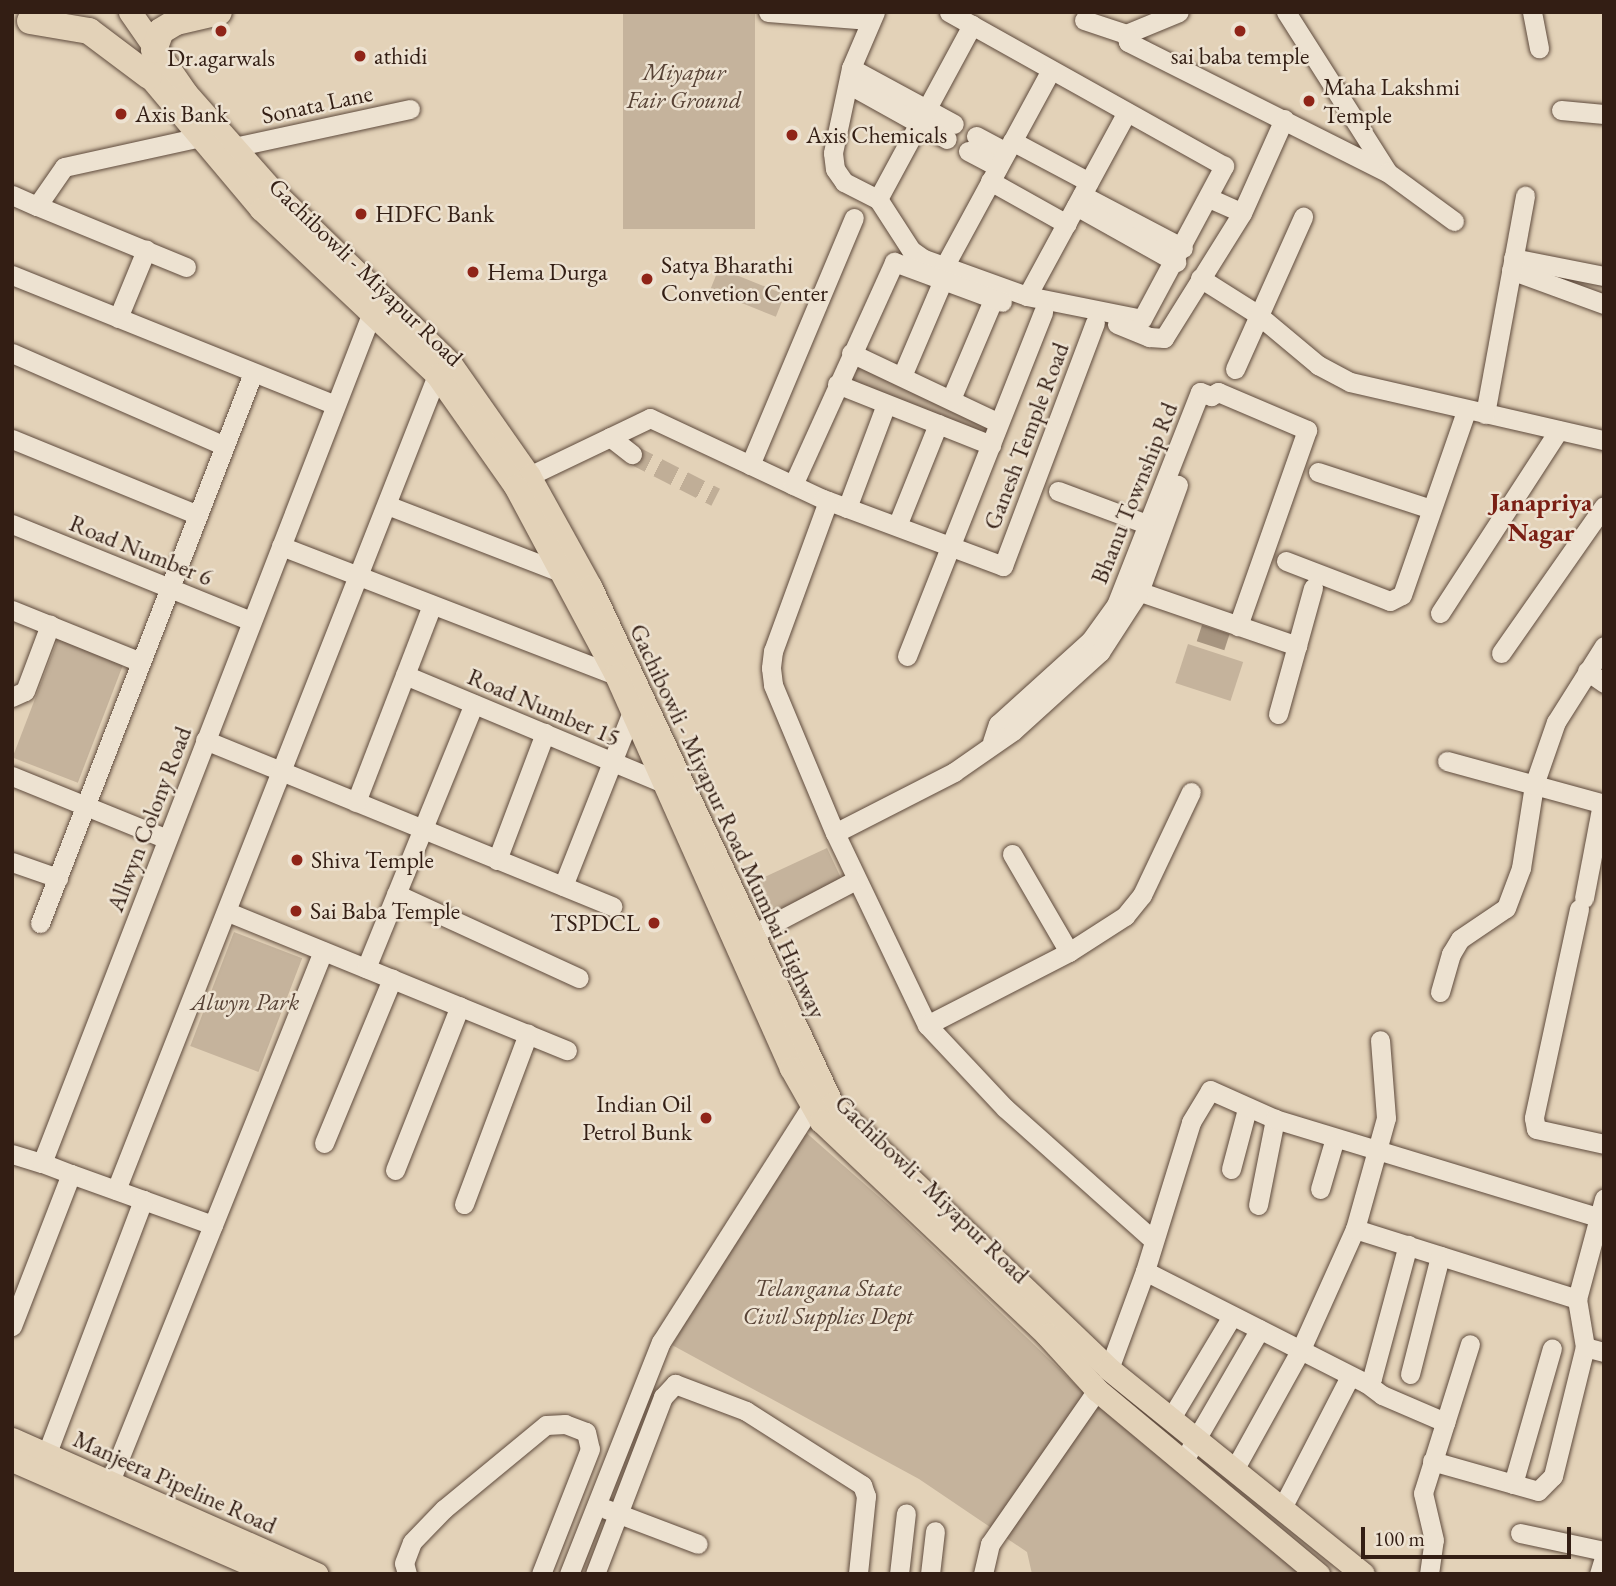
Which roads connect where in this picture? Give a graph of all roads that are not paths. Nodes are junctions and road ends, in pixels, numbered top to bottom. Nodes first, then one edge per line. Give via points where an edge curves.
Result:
1 (86, 12) edge
2 (130, 12) edge
3 (219, 12) edge
4 (949, 12) edge
5 (1179, 12) edge
6 (1286, 12) edge
7 (1532, 12) edge
8 (771, 14) edge
9 (872, 16) edge
10 (1084, 20) dead end
11 (21, 22) edge
12 (972, 24) junction
13 (1126, 34) junction
14 (1539, 48) dead end
15 (154, 50) junction
16 (1051, 70) junction
17 (149, 76) joint
18 (849, 76) junction
19 (410, 109) dead end
20 (1561, 110) dead end
21 (1127, 112) junction
22 (1604, 114) edge
23 (923, 117) junction
24 (1284, 119) junction
25 (951, 132) dead end
26 (200, 136) junction
27 (972, 143) dead end
28 (234, 146) junction
29 (1001, 160) junction
30 (1387, 172) junction
31 (12, 195) edge
32 (1525, 196) dead end
33 (1209, 198) junction
34 (878, 200) junction
35 (1078, 202) junction
36 (37, 206) junction
37 (1242, 213) junction
38 (1303, 217) dead end
39 (853, 218) dead end
40 (1454, 221) dead end
41 (146, 250) junction
42 (1179, 255) junction
43 (1512, 264) junction
44 (186, 267) dead end
45 (943, 274) junction
46 (12, 275) edge
47 (1604, 276) edge
48 (1200, 278) junction
49 (1027, 296) junction
50 (993, 300) junction
51 (1604, 304) edge
52 (372, 312) junction
53 (1042, 312) junction
54 (1259, 315) junction
55 (118, 318) junction
56 (1095, 323) junction
57 (851, 352) junction
58 (12, 353) edge
59 (1235, 369) dead end
60 (253, 373) junction
61 (437, 374) junction
62 (902, 376) junction
63 (837, 384) junction
64 (1211, 396) junction
65 (951, 399) junction
66 (886, 404) junction
67 (335, 405) junction
68 (1476, 412) junction
69 (997, 422) junction
70 (938, 424) junction
71 (1559, 430) junction
72 (610, 438) junction
73 (12, 439) edge
74 (1604, 440) edge
75 (991, 445) junction
76 (225, 446) junction
77 (632, 454) tunnel mouth
78 (750, 465) junction
79 (1318, 472) dead end
80 (529, 476) junction
81 (793, 485) junction
82 (1058, 491) dead end
83 (387, 505) junction
84 (838, 505) junction
85 (1604, 506) edge
86 (1431, 509) junction
87 (198, 515) junction
88 (12, 524) edge
89 (1149, 525) junction
90 (897, 527) junction
91 (281, 546) junction
92 (950, 546) junction
93 (1286, 561) dead end
94 (563, 573) junction
95 (358, 576) junction
96 (1313, 588) dead end
97 (170, 589) junction
98 (1132, 590) junction
99 (432, 605) junction
100 (12, 610) edge
101 (1440, 613) dead end
102 (251, 621) junction
103 (50, 625) junction
104 (1238, 626) junction
105 (1297, 646) junction
106 (1604, 646) edge
107 (1501, 653) dead end
108 (907, 656) dead end
109 (141, 662) junction
110 (1587, 671) junction
111 (405, 675) junction
112 (616, 676) junction
113 (1604, 683) edge
114 (12, 696) edge
115 (474, 704) junction
116 (632, 712) junction
117 (1278, 714) dead end
118 (545, 733) junction
119 (205, 740) junction
120 (1447, 761) dead end
121 (613, 762) junction
122 (283, 772) junction
123 (12, 776) edge
124 (665, 783) junction
125 (1534, 785) junction
126 (1191, 792) dead end
127 (356, 802) junction
128 (1603, 804) edge
129 (86, 806) junction
130 (423, 829) junction
131 (835, 833) junction
132 (167, 839) junction
133 (1012, 854) dead end
134 (497, 860) junction
135 (12, 862) edge
136 (58, 878) junction
137 (856, 880) junction
138 (563, 886) junction
139 (396, 894) junction
140 (612, 906) dead end
141 (228, 912) junction
142 (40, 923) dead end
143 (753, 934) junction
144 (323, 951) junction
145 (1069, 952) junction
146 (366, 968) junction
147 (579, 978) dead end
148 (392, 979) junction
149 (1440, 992) dead end
150 (460, 1006) junction
151 (928, 1025) junction
152 (528, 1034) junction
153 (1380, 1040) dead end
154 (567, 1050) dead end
155 (810, 1108) junction
156 (1247, 1109) junction
157 (1275, 1119) junction
158 (1335, 1138) junction
159 (324, 1143) dead end
160 (1604, 1144) edge
161 (1378, 1152) junction
162 (12, 1154) edge
163 (42, 1163) junction
164 (1231, 1169) dead end
165 (395, 1170) dead end
166 (71, 1174) junction
167 (1320, 1189) dead end
168 (116, 1190) junction
169 (144, 1200) junction
170 (464, 1204) dead end
171 (1258, 1205) dead end
172 (1600, 1218) edge
173 (213, 1225) junction
174 (1355, 1229) junction
175 (1152, 1239) junction
176 (1408, 1245) junction
177 (1440, 1256) junction
178 (1145, 1271) junction
179 (1577, 1299) junction
180 (1030, 1306) junction
181 (1231, 1316) junction
182 (12, 1326) edge
183 (1259, 1329) junction
184 (1470, 1344) dead end
185 (1552, 1348) dead end
186 (1301, 1349) junction
187 (1594, 1350) edge
188 (1109, 1368) junction
189 (1410, 1374) dead end
190 (1358, 1379) junction
191 (1097, 1390) junction
192 (1171, 1418) junction
193 (1445, 1422) junction
194 (12, 1439) edge
195 (1198, 1440) junction
196 (47, 1453) junction
197 (12, 1460) edge
198 (1184, 1460) junction
199 (1432, 1461) junction
200 (1234, 1470) junction
201 (109, 1484) junction
202 (1513, 1484) junction
203 (573, 1495) junction
204 (594, 1504) junction
205 (1282, 1508) junction
206 (906, 1513) dead end
207 (619, 1514) junction
208 (184, 1526) junction
209 (935, 1531) dead end
210 (1520, 1533) dead end
211 (698, 1544) dead end
212 (1604, 1551) edge
213 (1604, 1558) edge
214 (273, 1574) edge
215 (316, 1574) edge
216 (407, 1574) edge
217 (541, 1574) edge
218 (569, 1574) edge
219 (595, 1574) edge
220 (858, 1574) edge
221 (899, 1574) edge
222 (930, 1574) edge
223 (983, 1574) edge
224 (1318, 1574) edge
225 (1363, 1574) edge
226 (1429, 1574) edge
227 (1599, 1574) edge

1 - 11 highway
2 - 15 main road, Gachibowli - Miyapur Road Mumbai Highway
3 - 15 highway via 176,22 161,32
4 - 12 street
5 - 13 street
6 - 30 street
7 - 14 street
8 - 9 street
9 - 18 street
10 - 13 street
11 - 17 highway via 89,31
12 - 16 street
12 - 23 street
13 - 24 street via 1128,42
15 - 28 main road, Gachibowli - Miyapur Road Mumbai Highway
16 - 21 street
16 - 29 street
17 - 26 main road, Gachibowli - Miyapur Road
18 - 23 street
18 - 34 street via 835,169 844,181
19 - 28 street, Sonata Lane
20 - 22 street
21 - 33 street via 1224,166
21 - 35 street
23 - 25 street
23 - 34 street
24 - 30 street
24 - 37 street
26 - 36 street via 64,167
26 - 52 main road, Gachibowli - Miyapur Road via 261,209
27 - 29 street
28 - 80 main road, Gachibowli - Miyapur Road Mumbai Highway via 450,363
29 - 35 street
29 - 35 street
29 - 45 street
30 - 40 street
31 - 36 street
32 - 43 street
33 - 37 street
33 - 42 street
34 - 45 street via 911,250
35 - 42 street
35 - 49 street
36 - 41 street
37 - 48 street
38 - 54 street
39 - 78 street
41 - 44 street
41 - 55 street
42 - 49 street via 1142,319
43 - 47 street
43 - 51 street
43 - 68 street
45 - 49 street
45 - 50 street
45 - 57 street via 894,262
45 - 62 street
46 - 55 street
48 - 54 street
48 - 56 street via 1164,338 1118,324
50 - 53 street
50 - 65 street
52 - 61 main road, Gachibowli - Miyapur Road
52 - 67 street, Allwyn Colony Road
53 - 56 street
53 - 69 street
54 - 59 street
54 - 68 street via 1318,365 1350,382
55 - 60 street
56 - 92 street, Ganesh Temple Road via 1003,566
57 - 62 street
57 - 63 street
58 - 76 street
60 - 67 street
60 - 76 street
61 - 83 street
61 - 94 main road, Gachibowli - Miyapur Road via 515,486
62 - 65 street
63 - 66 street
63 - 81 street
64 - 89 street, Bhanu Township Rd via 1200,392
64 - 98 street, Bhanu Township Rd
64 - 104 street, Bhanu Township Rd via 1218,392 1304,426 1307,433
65 - 69 street
66 - 70 street
66 - 84 street
67 - 91 street, Allwyn Colony Road
68 - 71 street
68 - 86 street
69 - 75 street
70 - 75 street
70 - 90 street
71 - 74 street
71 - 101 street
72 - 77 street
72 - 78 street via 650,418
72 - 80 street
73 - 87 street
75 - 92 street
76 - 87 street
78 - 81 street
79 - 86 street
80 - 143 main road, Gachibowli - Miyapur Road Mumbai Highway via 590,586
81 - 84 street
82 - 89 street
83 - 94 street
83 - 95 street
84 - 90 street
84 - 131 street via 772,651 771,668 773,685
85 - 107 street
86 - 93 street via 1402,595 1395,600
87 - 97 street
88 - 97 street, Road Number 6
89 - 98 street, Bhanu Township Rd
90 - 92 street
91 - 95 street
91 - 102 street, Allwyn Colony Road
92 - 108 street
94 - 112 main road, Gachibowli - Miyapur Road
95 - 99 street
95 - 122 street
96 - 105 street
97 - 102 street, Road Number 6
97 - 109 street
98 - 104 street, Bhanu Township Rd
98 - 131 street, Bhanu Township Rd via 1100,652 1013,731 992,741 954,772
99 - 111 street
99 - 112 street
100 - 103 street
102 - 119 street, Allwyn Colony Road
103 - 109 street
103 - 114 street via 25,691
104 - 105 street, Bhanu Township Rd
105 - 117 street
106 - 110 street
109 - 129 street
110 - 113 street
110 - 125 street via 1556,722
111 - 115 street, Road Number 15
111 - 127 street
112 - 116 main road, Gachibowli - Miyapur Road
115 - 118 street, Road Number 15
115 - 130 street
116 - 121 street
116 - 124 main road, Gachibowli - Miyapur Road
118 - 121 street, Road Number 15
118 - 134 street
119 - 122 street
119 - 132 street, Allwyn Colony Road
120 - 125 street
121 - 124 street, Road Number 15
121 - 138 street
122 - 127 street
122 - 141 street
123 - 129 street
124 - 155 main road, Gachibowli - Miyapur Road
125 - 128 street
125 - 149 street via 1521,868 1506,908 1460,939
126 - 145 street via 1142,895 1125,916
127 - 130 street
128 - 160 street via 1534,1124 1536,1129
129 - 132 street
129 - 136 street
130 - 134 street
130 - 139 street
131 - 137 street
132 - 163 street, Allwyn Colony Road
133 - 145 street
134 - 138 street
135 - 136 street
136 - 142 street
137 - 143 street
137 - 151 street
138 - 140 street
139 - 146 street
139 - 147 street
141 - 144 street
141 - 168 street
143 - 180 main road, Gachibowli - Miyapur Road Mumbai Highway via 832,1104
144 - 146 street
144 - 173 street
145 - 151 street
146 - 148 street
148 - 150 street
148 - 159 street
150 - 152 street
150 - 165 street
151 - 175 street via 1005,1108
152 - 154 street
152 - 170 street
153 - 161 street via 1387,1118
155 - 180 main road, Gachibowli - Miyapur Road via 864,1166
155 - 204 street via 662,1342
156 - 157 street
156 - 164 street
156 - 175 street via 1210,1090 1205,1096 1191,1122
157 - 158 street
157 - 171 street
158 - 161 street
158 - 167 street
161 - 172 street
161 - 174 street
162 - 163 street
163 - 166 street
166 - 168 street
166 - 182 street
168 - 169 street
169 - 173 street
169 - 196 street
172 - 179 street
173 - 201 street
174 - 176 street
174 - 186 street
175 - 178 street
176 - 177 street
176 - 190 street via 1372,1378
177 - 179 street
177 - 189 street
178 - 181 street
178 - 188 street
179 - 187 street
180 - 188 main road, Gachibowli - Miyapur Road Mumbai Highway
180 - 191 main road, Gachibowli - Miyapur Road
181 - 183 street
181 - 192 street
183 - 186 street
183 - 195 street
184 - 193 street
185 - 202 street
186 - 190 street
186 - 200 street
187 - 202 street via 1553,1476 1538,1491
188 - 192 main road, Gachibowli - Miyapur Road Mumbai Highway
190 - 193 street via 1382,1395
190 - 205 street
191 - 198 main road, Gachibowli - Miyapur Road
191 - 223 street via 990,1544
192 - 195 main road, Gachibowli - Miyapur Road Mumbai Highway
193 - 199 street
194 - 196 main road, Manjeera Pipeline Road
195 - 198 street
195 - 200 main road, Gachibowli - Miyapur Road Mumbai Highway
196 - 201 main road, Manjeera Pipeline Road
197 - 208 main road, Manjeera Pipeline Road
198 - 224 main road, Gachibowli - Miyapur Road
199 - 202 street
199 - 226 street via 1423,1493 1434,1539
200 - 205 main road, Gachibowli - Miyapur Road Mumbai Highway
201 - 208 main road, Manjeera Pipeline Road
203 - 204 street
203 - 216 street via 591,1439 586,1432 565,1424 546,1425 417,1534 404,1563
203 - 217 street
204 - 207 street
204 - 218 street
205 - 225 main road, Gachibowli - Miyapur Road Mumbai Highway
206 - 221 street
207 - 211 street
207 - 219 street
207 - 220 street via 663,1397 675,1384 682,1384 746,1411 862,1485 866,1496
208 - 214 main road, Manjeera Pipeline Road
208 - 215 main road, Manjeera Pipeline Road
209 - 222 street
210 - 212 street
213 - 227 street

